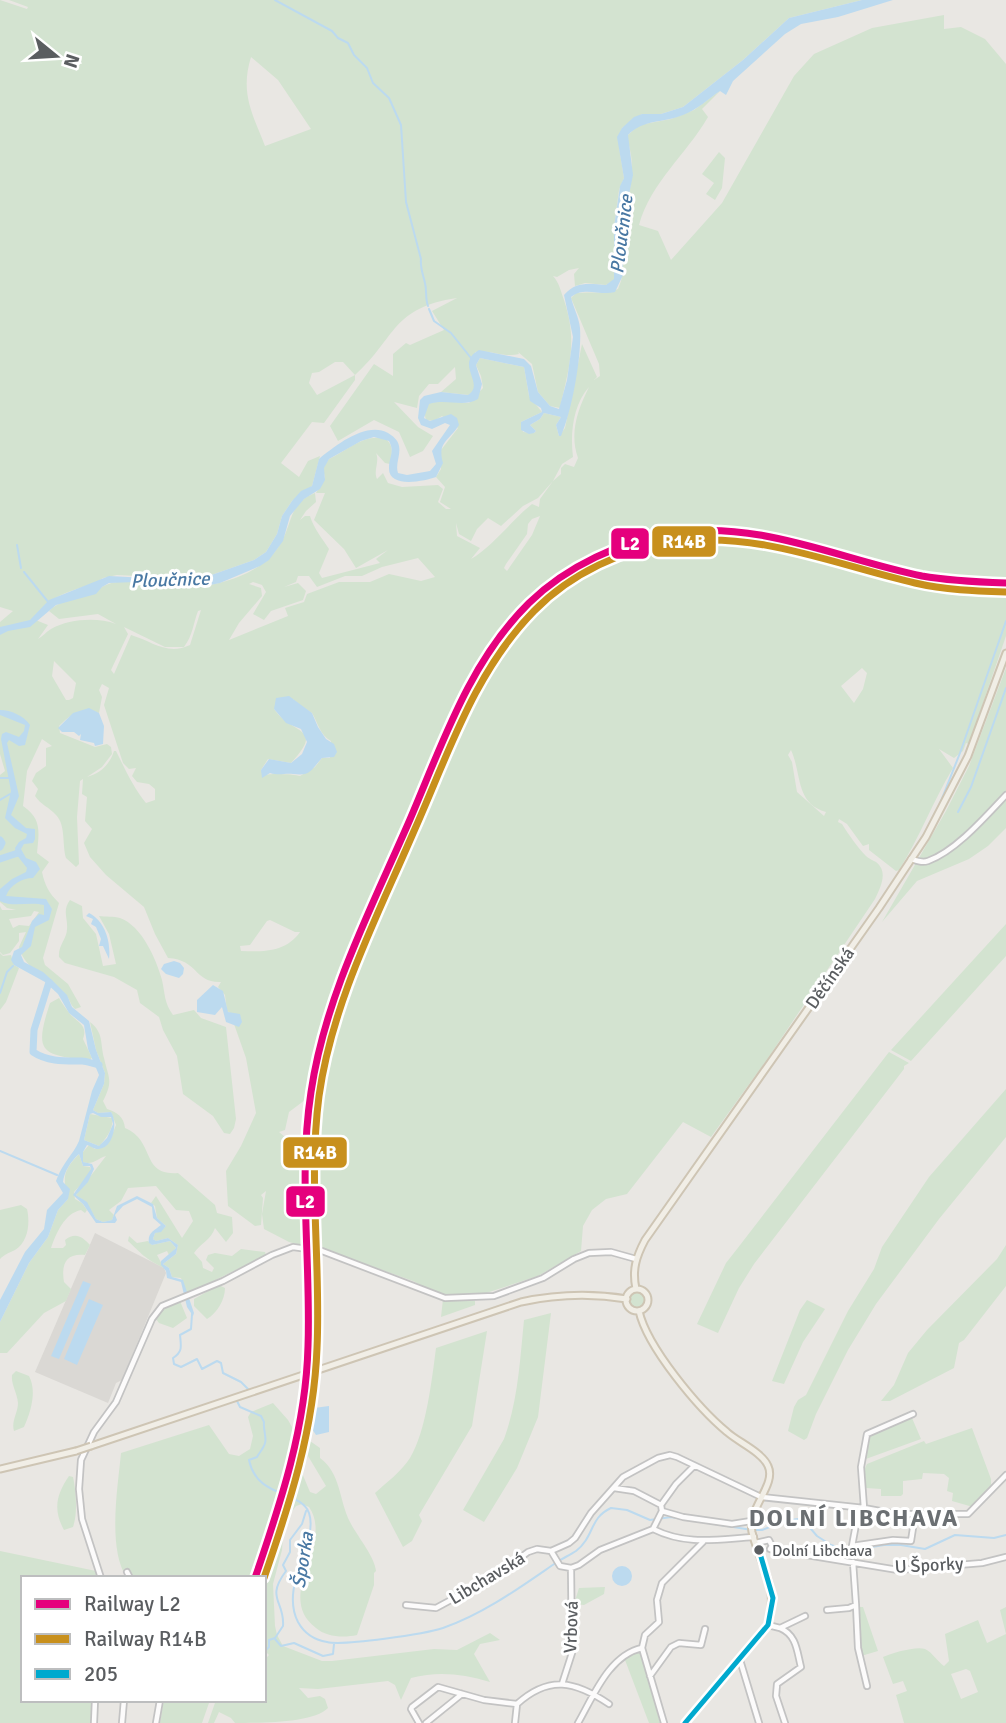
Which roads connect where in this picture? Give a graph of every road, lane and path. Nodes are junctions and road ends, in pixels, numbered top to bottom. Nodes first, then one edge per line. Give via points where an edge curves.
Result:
1 (1006, 653) edge
2 (1006, 795) edge
3 (911, 859) junction
4 (636, 1259) junction
5 (636, 1289) junction
6 (627, 1299) junction
7 (639, 1311) junction
8 (913, 1414) dead end
9 (694, 1466) junction
10 (0, 1469) edge
11 (1006, 1475) edge
12 (613, 1488) junction
13 (761, 1497) junction
14 (861, 1508) junction
15 (660, 1513) junction
16 (915, 1515) junction
17 (751, 1524) junction
18 (653, 1529) junction
19 (754, 1538) junction
20 (704, 1542) junction
21 (770, 1549) junction
22 (551, 1550) junction
23 (761, 1554) junction
24 (1006, 1557) edge
25 (853, 1562) junction
26 (571, 1568) junction
27 (127, 1572) dead end
28 (100, 1576) edge
29 (129, 1576) edge
30 (406, 1605) dead end
31 (856, 1605) junction
32 (827, 1610) dead end
33 (805, 1616) dead end
34 (768, 1625) junction
35 (780, 1628) junction
36 (705, 1629) dead end
37 (641, 1648) junction
38 (740, 1660) junction
39 (650, 1676) junction
40 (562, 1684) junction
41 (867, 1686) dead end
42 (462, 1693) junction
43 (593, 1693) junction
44 (95, 1702) edge
45 (124, 1702) edge
46 (160, 1702) edge
47 (517, 1704) junction
48 (609, 1704) dead end
49 (94, 1723) edge
50 (122, 1723) edge
51 (156, 1723) edge
52 (419, 1723) edge
53 (426, 1723) edge
54 (514, 1723) edge
55 (579, 1723) edge
56 (664, 1723) edge
57 (685, 1723) edge
58 (759, 1723) edge
59 (785, 1723) edge

1 - 3 main road, Děčínská via 964,764
2 - 3 street via 949,849 928,861
3 - 4 main road, Děčínská
4 - 5 main road, Děčínská
4 - 28 street via 611,1252 589,1253 498,1295 445,1297 322,1251 293,1247 163,1306 152,1318 116,1402 88,1441 79,1471 82,1519
5 - 6 main road
5 - 7 main road via 648,1297
6 - 7 main road via 631,1309
6 - 10 main road, bridge via 565,1294 521,1302 76,1451
7 - 13 main road via 646,1333 708,1415 767,1463 769,1477
8 - 14 street via 867,1434
9 - 12 street, Libchavská via 665,1456 632,1470
9 - 13 street, Libchavská
9 - 15 street via 676,1484
11 - 16 street, Libchavská via 968,1514
12 - 15 street via 634,1491
12 - 22 street, Libchavská via 573,1541
13 - 14 street, Libchavská
13 - 17 main road
14 - 16 street, Libchavská
14 - 16 street via 852,1546 911,1541
15 - 17 street
15 - 18 street
17 - 19 main road
18 - 20 street
18 - 26 street via 600,1550
19 - 20 street
19 - 21 street, U Šporky via 769,1540
19 - 23 main road
20 - 37 street via 662,1583 657,1600 659,1622 645,1635
21 - 23 street
21 - 25 street, U Šporky
22 - 26 street via 557,1562
22 - 30 street, Libchavská via 528,1552 499,1574 436,1608
23 - 34 main road via 773,1598
24 - 25 street, U Šporky via 898,1570
25 - 31 street
26 - 40 street, Vrbová via 572,1653
27 - 29 street
31 - 32 street
31 - 41 street via 858,1648
33 - 35 street
34 - 35 street
34 - 38 main road
35 - 59 street via 795,1642 801,1667 778,1684 776,1696
36 - 39 street via 701,1645 671,1647
37 - 39 street
37 - 43 street via 623,1658
38 - 57 main road
38 - 58 street
39 - 56 street
40 - 43 street
40 - 47 street via 541,1687
42 - 47 street
42 - 52 street via 445,1687 434,1689 411,1709
42 - 53 street
43 - 48 street
43 - 55 street
44 - 49 street
45 - 50 street
46 - 51 street
47 - 54 street

